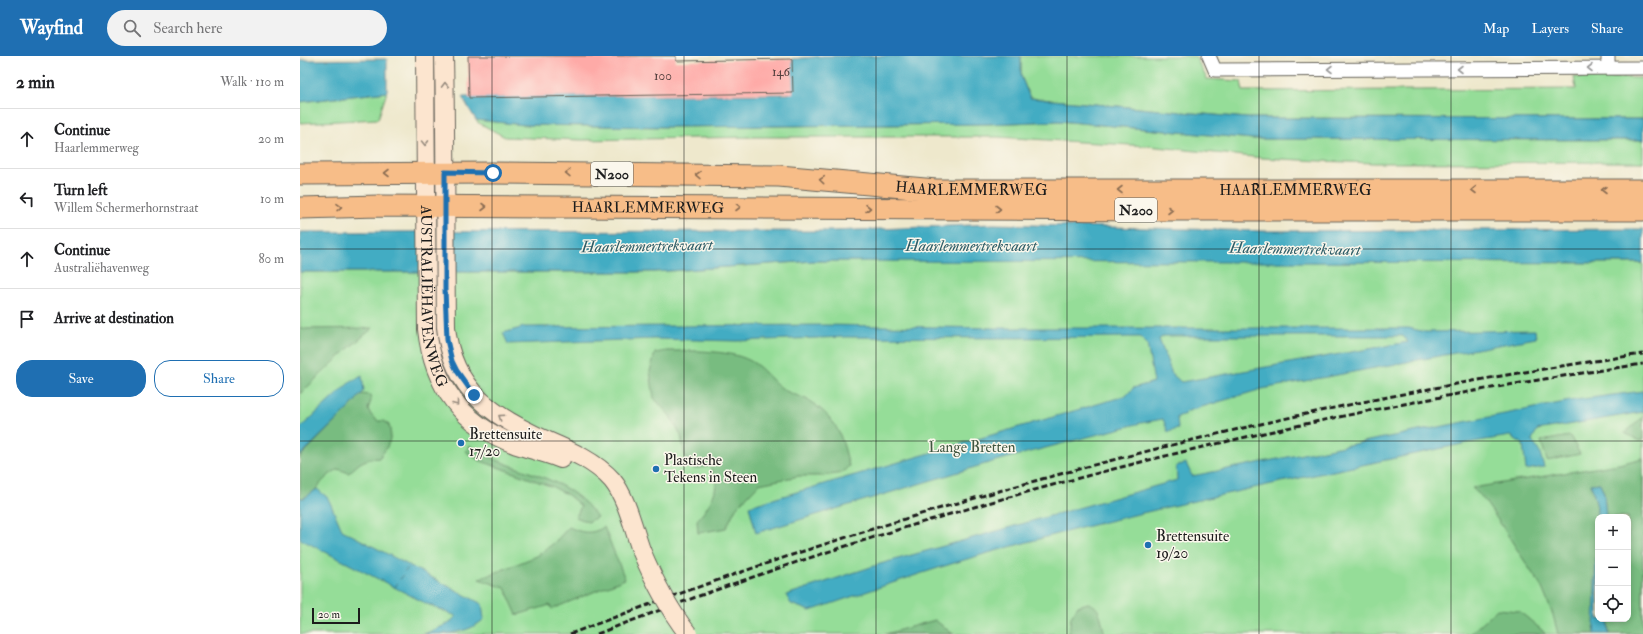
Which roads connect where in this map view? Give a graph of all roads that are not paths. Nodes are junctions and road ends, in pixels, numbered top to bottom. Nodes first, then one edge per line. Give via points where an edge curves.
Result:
1 (424, 56) edge
2 (444, 56) edge
3 (1209, 56) edge
4 (1409, 62) edge
5 (1608, 62) edge
6 (1643, 68) edge
7 (436, 173) junction
8 (300, 174) edge
9 (1643, 190) edge
10 (300, 208) edge
11 (1643, 210) edge
12 (435, 216) junction
13 (626, 509) junction
14 (688, 634) edge

1 -> 7 street
7 -> 2 street
4 -> 3 street via 1215,70
5 -> 4 street
5 - 6 street
7 -> 8 main road, HAARLEMMERWEG / N200
9 -> 7 main road, HAARLEMMERWEG / N200 via 936,190 779,176
7 - 12 street
10 -> 12 main road, HAARLEMMERWEG / N200
12 -> 11 main road, HAARLEMMERWEG / N200 via 1164,210
13 -> 12 street, AUSTRALIËHAVENWEG via 618,489 599,469 491,410 474,395 457,371 450,352 446,327 445,289
12 -> 13 street, AUSTRALIËHAVENWEG via 426,289 427,329 432,361 439,378 471,420 517,445 568,462 599,483
13 - 14 street, AUSTRALIËHAVENWEG, bridge via 659,590

